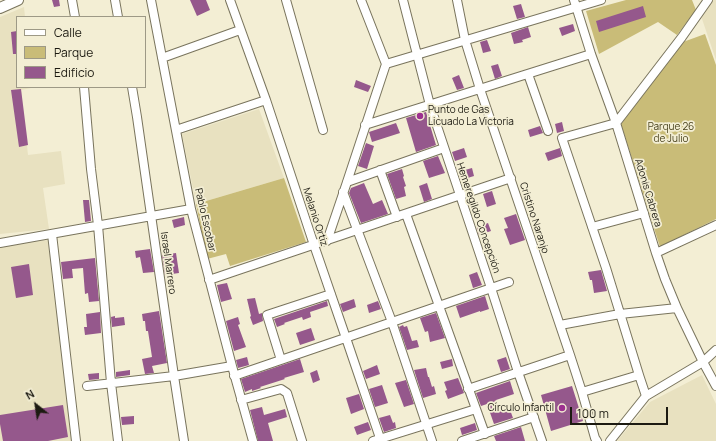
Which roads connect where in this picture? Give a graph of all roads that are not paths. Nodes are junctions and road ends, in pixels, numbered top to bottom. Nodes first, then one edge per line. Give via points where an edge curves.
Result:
1 (18, 0) edge
2 (72, 0) edge
3 (115, 0) edge
4 (151, 0) edge
5 (230, 0) edge
6 (286, 0) edge
7 (361, 0) edge
8 (403, 0) edge
9 (457, 0) edge
10 (601, 0) edge
11 (697, 0) edge
12 (708, 0) edge
13 (575, 4) edge
14 (0, 8) edge
15 (701, 10) junction
16 (75, 16) edge
17 (118, 16) edge
18 (240, 30) junction
19 (465, 40) junction
20 (591, 54) junction
21 (416, 55) junction
22 (162, 58) junction
23 (386, 64) junction
24 (528, 74) junction
25 (84, 88) edge
26 (132, 88) edge
27 (480, 89) junction
28 (266, 100) junction
29 (430, 105) junction
30 (616, 123) junction
31 (365, 126) junction
32 (176, 130) junction
33 (323, 130) dead end
34 (548, 131) dead end
35 (444, 148) junction
36 (380, 170) junction
37 (511, 178) junction
38 (348, 182) junction
39 (343, 192) junction
40 (460, 195) junction
41 (190, 209) junction
42 (644, 213) junction
43 (406, 214) junction
44 (152, 216) junction
45 (397, 217) junction
46 (98, 225) junction
47 (716, 225) edge
48 (592, 227) junction
49 (358, 230) junction
50 (52, 234) junction
51 (327, 241) junction
52 (0, 243) edge
53 (314, 246) junction
54 (656, 253) junction
55 (209, 280) junction
56 (509, 282) dead end
57 (491, 288) junction
58 (331, 294) junction
59 (439, 306) junction
60 (677, 308) junction
61 (620, 314) junction
62 (392, 322) junction
63 (560, 325) junction
64 (346, 338) junction
65 (716, 350) edge
66 (570, 355) junction
67 (281, 360) junction
68 (703, 362) junction
69 (232, 366) junction
70 (518, 372) junction
71 (174, 376) junction
72 (234, 376) junction
73 (639, 376) junction
74 (111, 383) junction
75 (87, 386) dead end
76 (716, 386) edge
77 (468, 389) junction
78 (582, 392) junction
79 (646, 396) junction
80 (241, 400) junction
81 (476, 409) junction
82 (534, 417) junction
83 (427, 424) junction
84 (485, 434) junction
85 (378, 440) edge
86 (76, 441) edge
87 (118, 441) edge
88 (184, 441) edge
89 (253, 441) edge
90 (302, 441) edge
91 (432, 441) edge
92 (462, 441) edge
93 (542, 441) edge
94 (597, 441) edge
95 (610, 441) edge

1 - 14 main road
2 - 16 street
3 - 17 street
4 - 22 street, Pablo Escobar
5 - 18 street, Melanio Ortiz
6 - 33 street
7 - 23 street
8 - 21 street, Hemeregildo Concepción
9 - 19 street, Cristino Naranjo
10 - 13 street
11 - 15 street
12 - 15 street
13 - 19 street
13 - 20 street, Adonis Cabrera
15 - 30 street
18 - 22 street
18 - 28 street, Melanio Ortiz
19 - 21 street
19 - 27 street, Cristino Naranjo
20 - 24 street
20 - 30 street, Adonis Cabrera
21 - 23 street
21 - 29 street, Hemeregildo Concepción
22 - 32 street, Pablo Escobar
23 - 31 street
24 - 27 street
24 - 34 street
25 - 46 street
26 - 44 street, Israel Marrero
27 - 29 street
27 - 37 street, Cristino Naranjo
28 - 32 street
28 - 53 street, Melanio Ortiz
29 - 31 street
29 - 35 street, Hemeregildo Concepción
30 - 42 street, Adonis Cabrera
30 - 48 street via 562,138
31 - 38 street
32 - 41 street, Pablo Escobar
35 - 36 street
35 - 40 street, Hemeregildo Concepción
36 - 38 street
36 - 45 street
37 - 40 street
37 - 63 street, Cristino Naranjo
38 - 39 street
39 - 49 street
39 - 51 street
40 - 43 street
40 - 57 street, Hemeregildo Concepción
41 - 44 street
41 - 55 street, Pablo Escobar
42 - 48 street
42 - 54 street, Adonis Cabrera
43 - 45 street
43 - 59 street
44 - 46 street
44 - 71 street, Israel Marrero
45 - 49 street
46 - 50 street
46 - 74 street
47 - 54 street
48 - 61 street
49 - 51 street
49 - 62 street
50 - 52 street
50 - 86 street
51 - 53 street
53 - 55 street
53 - 58 street, Melanio Ortiz
54 - 60 street, Adonis Cabrera
55 - 69 street, Pablo Escobar
56 - 57 street
57 - 59 street
57 - 70 street, Hemeregildo Concepción
58 - 64 street, Melanio Ortiz
58 - 67 street via 267,315
59 - 62 street
59 - 77 street
60 - 61 street
60 - 68 street, Adonis Cabrera
61 - 63 street
61 - 73 street
62 - 64 street
62 - 83 street
63 - 66 street, Cristino Naranjo
64 - 67 street
64 - 85 street, Melanio Ortiz
65 - 68 street
66 - 70 street
66 - 78 street, Cristino Naranjo
67 - 72 street
68 - 76 street, Adonis Cabrera
68 - 79 street
69 - 71 street
69 - 72 street, Pablo Escobar
70 - 77 street
70 - 82 street, Hemeregildo Concepción
71 - 74 street
71 - 88 street, Israel Marrero
72 - 80 street, Pablo Escobar
73 - 78 street
73 - 79 street
74 - 75 street
74 - 87 street
77 - 81 street
78 - 94 street, Cristino Naranjo
79 - 95 street
80 - 89 street, Pablo Escobar
80 - 90 street via 281,389 286,393
81 - 83 street
81 - 84 street
82 - 84 street
82 - 93 street, Hemeregildo Concepción
83 - 85 street
83 - 91 street
84 - 92 street

